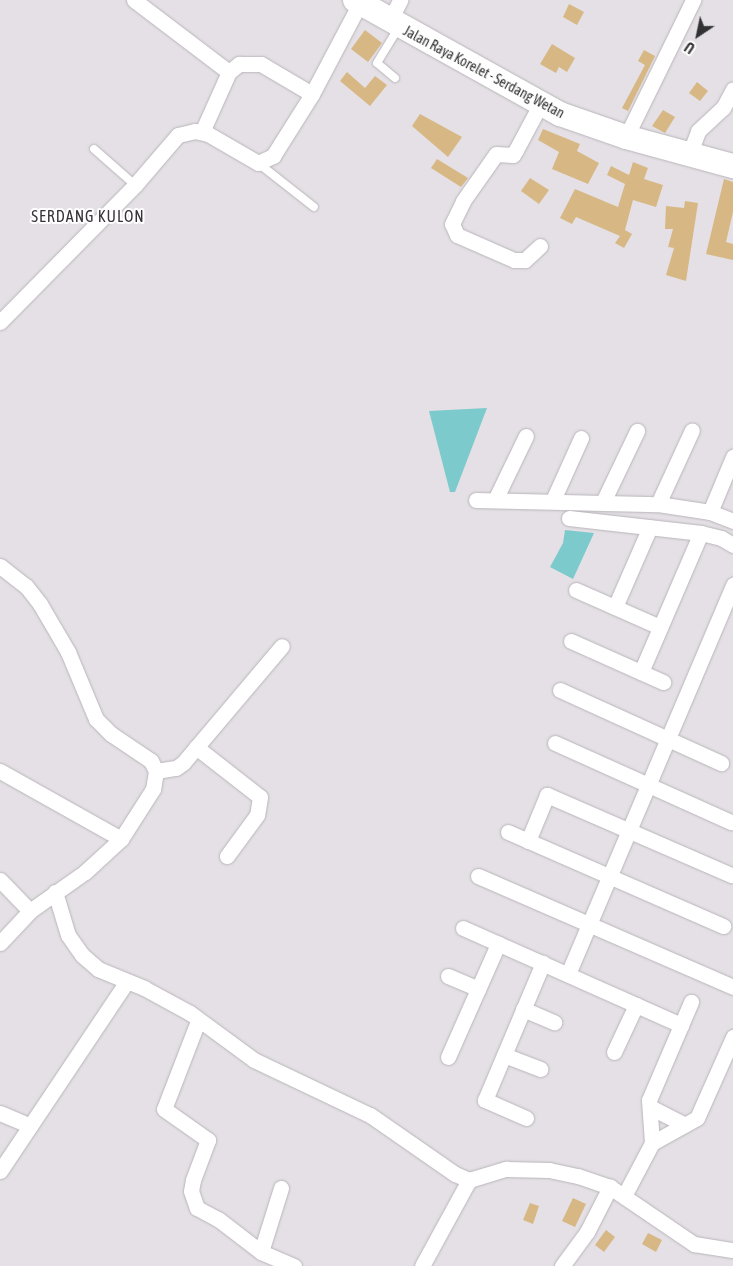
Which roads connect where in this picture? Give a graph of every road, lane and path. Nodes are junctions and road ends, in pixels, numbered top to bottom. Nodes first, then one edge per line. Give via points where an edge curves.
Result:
1 (134, 0) edge
2 (400, 0) edge
3 (693, 0) edge
4 (357, 1) edge
5 (394, 24) junction
6 (229, 72) junction
7 (395, 78) dead end
8 (733, 89) edge
9 (312, 94) junction
10 (540, 105) junction
11 (202, 132) junction
12 (626, 137) junction
13 (94, 149) dead end
14 (689, 155) junction
15 (258, 163) junction
16 (733, 166) edge
17 (135, 185) junction
18 (314, 207) dead end
19 (540, 246) dead end
20 (0, 322) edge
21 (692, 430) dead end
22 (637, 431) dead end
23 (526, 436) dead end
24 (581, 438) dead end
25 (733, 457) edge
26 (476, 500) dead end
27 (495, 500) junction
28 (553, 500) junction
29 (603, 502) junction
30 (658, 504) junction
31 (710, 512) junction
32 (569, 518) dead end
33 (733, 521) edge
34 (650, 527) junction
35 (701, 533) junction
36 (733, 545) edge
37 (0, 566) edge
38 (733, 585) edge
39 (576, 590) dead end
40 (615, 607) junction
41 (660, 627) junction
42 (571, 641) dead end
43 (282, 646) dead end
44 (641, 672) junction
45 (662, 682) dead end
46 (560, 690) dead end
47 (668, 739) junction
48 (555, 743) dead end
49 (196, 747) junction
50 (721, 763) dead end
51 (156, 771) junction
52 (0, 772) edge
53 (648, 785) junction
54 (732, 822) dead end
55 (629, 830) junction
56 (508, 832) dead end
57 (121, 839) junction
58 (528, 841) junction
59 (227, 856) dead end
60 (731, 875) dead end
61 (478, 876) dead end
62 (609, 876) junction
63 (0, 880) edge
64 (55, 892) junction
65 (30, 911) junction
66 (589, 924) junction
67 (723, 926) dead end
68 (463, 928) dead end
69 (0, 943) edge
70 (498, 944) junction
71 (542, 963) junction
72 (568, 974) junction
73 (448, 976) dead end
74 (126, 983) junction
75 (733, 987) edge
76 (478, 990) junction
77 (691, 1002) dead end
78 (636, 1005) junction
79 (523, 1009) junction
80 (198, 1020) junction
81 (554, 1022) dead end
82 (681, 1025) junction
83 (733, 1038) edge
84 (614, 1052) dead end
85 (504, 1055) junction
86 (448, 1057) dead end
87 (540, 1069) dead end
88 (650, 1107) junction
89 (0, 1113) edge
90 (526, 1118) dead end
91 (685, 1125) junction
92 (30, 1126) junction
93 (652, 1143) junction
94 (0, 1171) edge
95 (469, 1180) junction
96 (610, 1187) junction
97 (281, 1188) dead end
98 (624, 1196) junction
99 (733, 1250) edge
100 (262, 1252) junction
101 (294, 1266) edge
102 (422, 1266) edge
103 (562, 1266) edge

1 - 6 street
2 - 5 street
3 - 12 street
4 - 5 main road, Jalan Raya Korelet - Serdang Wetan
4 - 9 street
5 - 7 lane via 377,63
5 - 10 main road, Jalan Raya Korelet - Serdang Wetan
6 - 9 street via 239,64 262,64
6 - 11 street
8 - 14 street via 723,108 698,131
9 - 15 street via 281,146 273,156
10 - 12 main road, Jalan Raya Korelet - Serdang Wetan
10 - 19 street via 516,150 513,154 496,154 463,201 452,224 457,234 514,260 526,260
11 - 15 street
11 - 17 street via 178,135
12 - 14 main road, Jalan Raya Korelet - Serdang Wetan
13 - 17 lane
14 - 16 main road, Jalan Raya Korelet - Serdang Wetan
15 - 18 lane
17 - 20 street
21 - 30 street
22 - 29 street
23 - 27 street
24 - 28 street
25 - 31 street
26 - 27 street
27 - 28 street
28 - 29 street
29 - 30 street
30 - 31 street
31 - 33 street
32 - 34 street
34 - 35 street
34 - 40 street
35 - 36 street
35 - 41 street
37 - 51 street via 26,586 40,604 68,652 96,719 111,734 151,761
38 - 47 street
39 - 40 street
40 - 41 street
41 - 44 street
42 - 44 street
43 - 49 street
44 - 45 street
46 - 47 street
47 - 50 street
47 - 53 street
48 - 53 street
49 - 51 street via 176,768
49 - 59 street via 260,797 257,815
51 - 57 street via 153,789
52 - 57 street
53 - 54 street
53 - 55 street
55 - 58 street via 547,795
55 - 60 street
55 - 62 street
56 - 58 street
57 - 64 street via 85,872
58 - 62 street
61 - 66 street
62 - 66 street
62 - 67 street
63 - 65 street
64 - 65 street
64 - 74 street via 68,934 82,955 98,969
65 - 69 street
66 - 72 street
66 - 75 street
68 - 70 street
70 - 71 street
70 - 76 street
71 - 72 street
71 - 79 street
72 - 78 street
73 - 76 street
74 - 80 street via 169,1001
74 - 92 street
76 - 86 street
77 - 82 street
78 - 82 street
78 - 84 street
79 - 81 street
79 - 85 street
80 - 95 street via 254,1060 370,1115 454,1174
80 - 100 street via 164,1109 208,1140 192,1180 191,1191 197,1208 218,1219
82 - 88 street via 649,1100
83 - 91 street via 697,1118
85 - 87 street
85 - 90 street via 485,1100
88 - 91 street
88 - 93 street
89 - 92 street
91 - 93 street
92 - 94 street
93 - 98 street
95 - 96 street via 506,1169 549,1170
95 - 102 street
96 - 98 street
96 - 103 street via 587,1232
97 - 100 street
98 - 99 street via 694,1244
100 - 101 street

